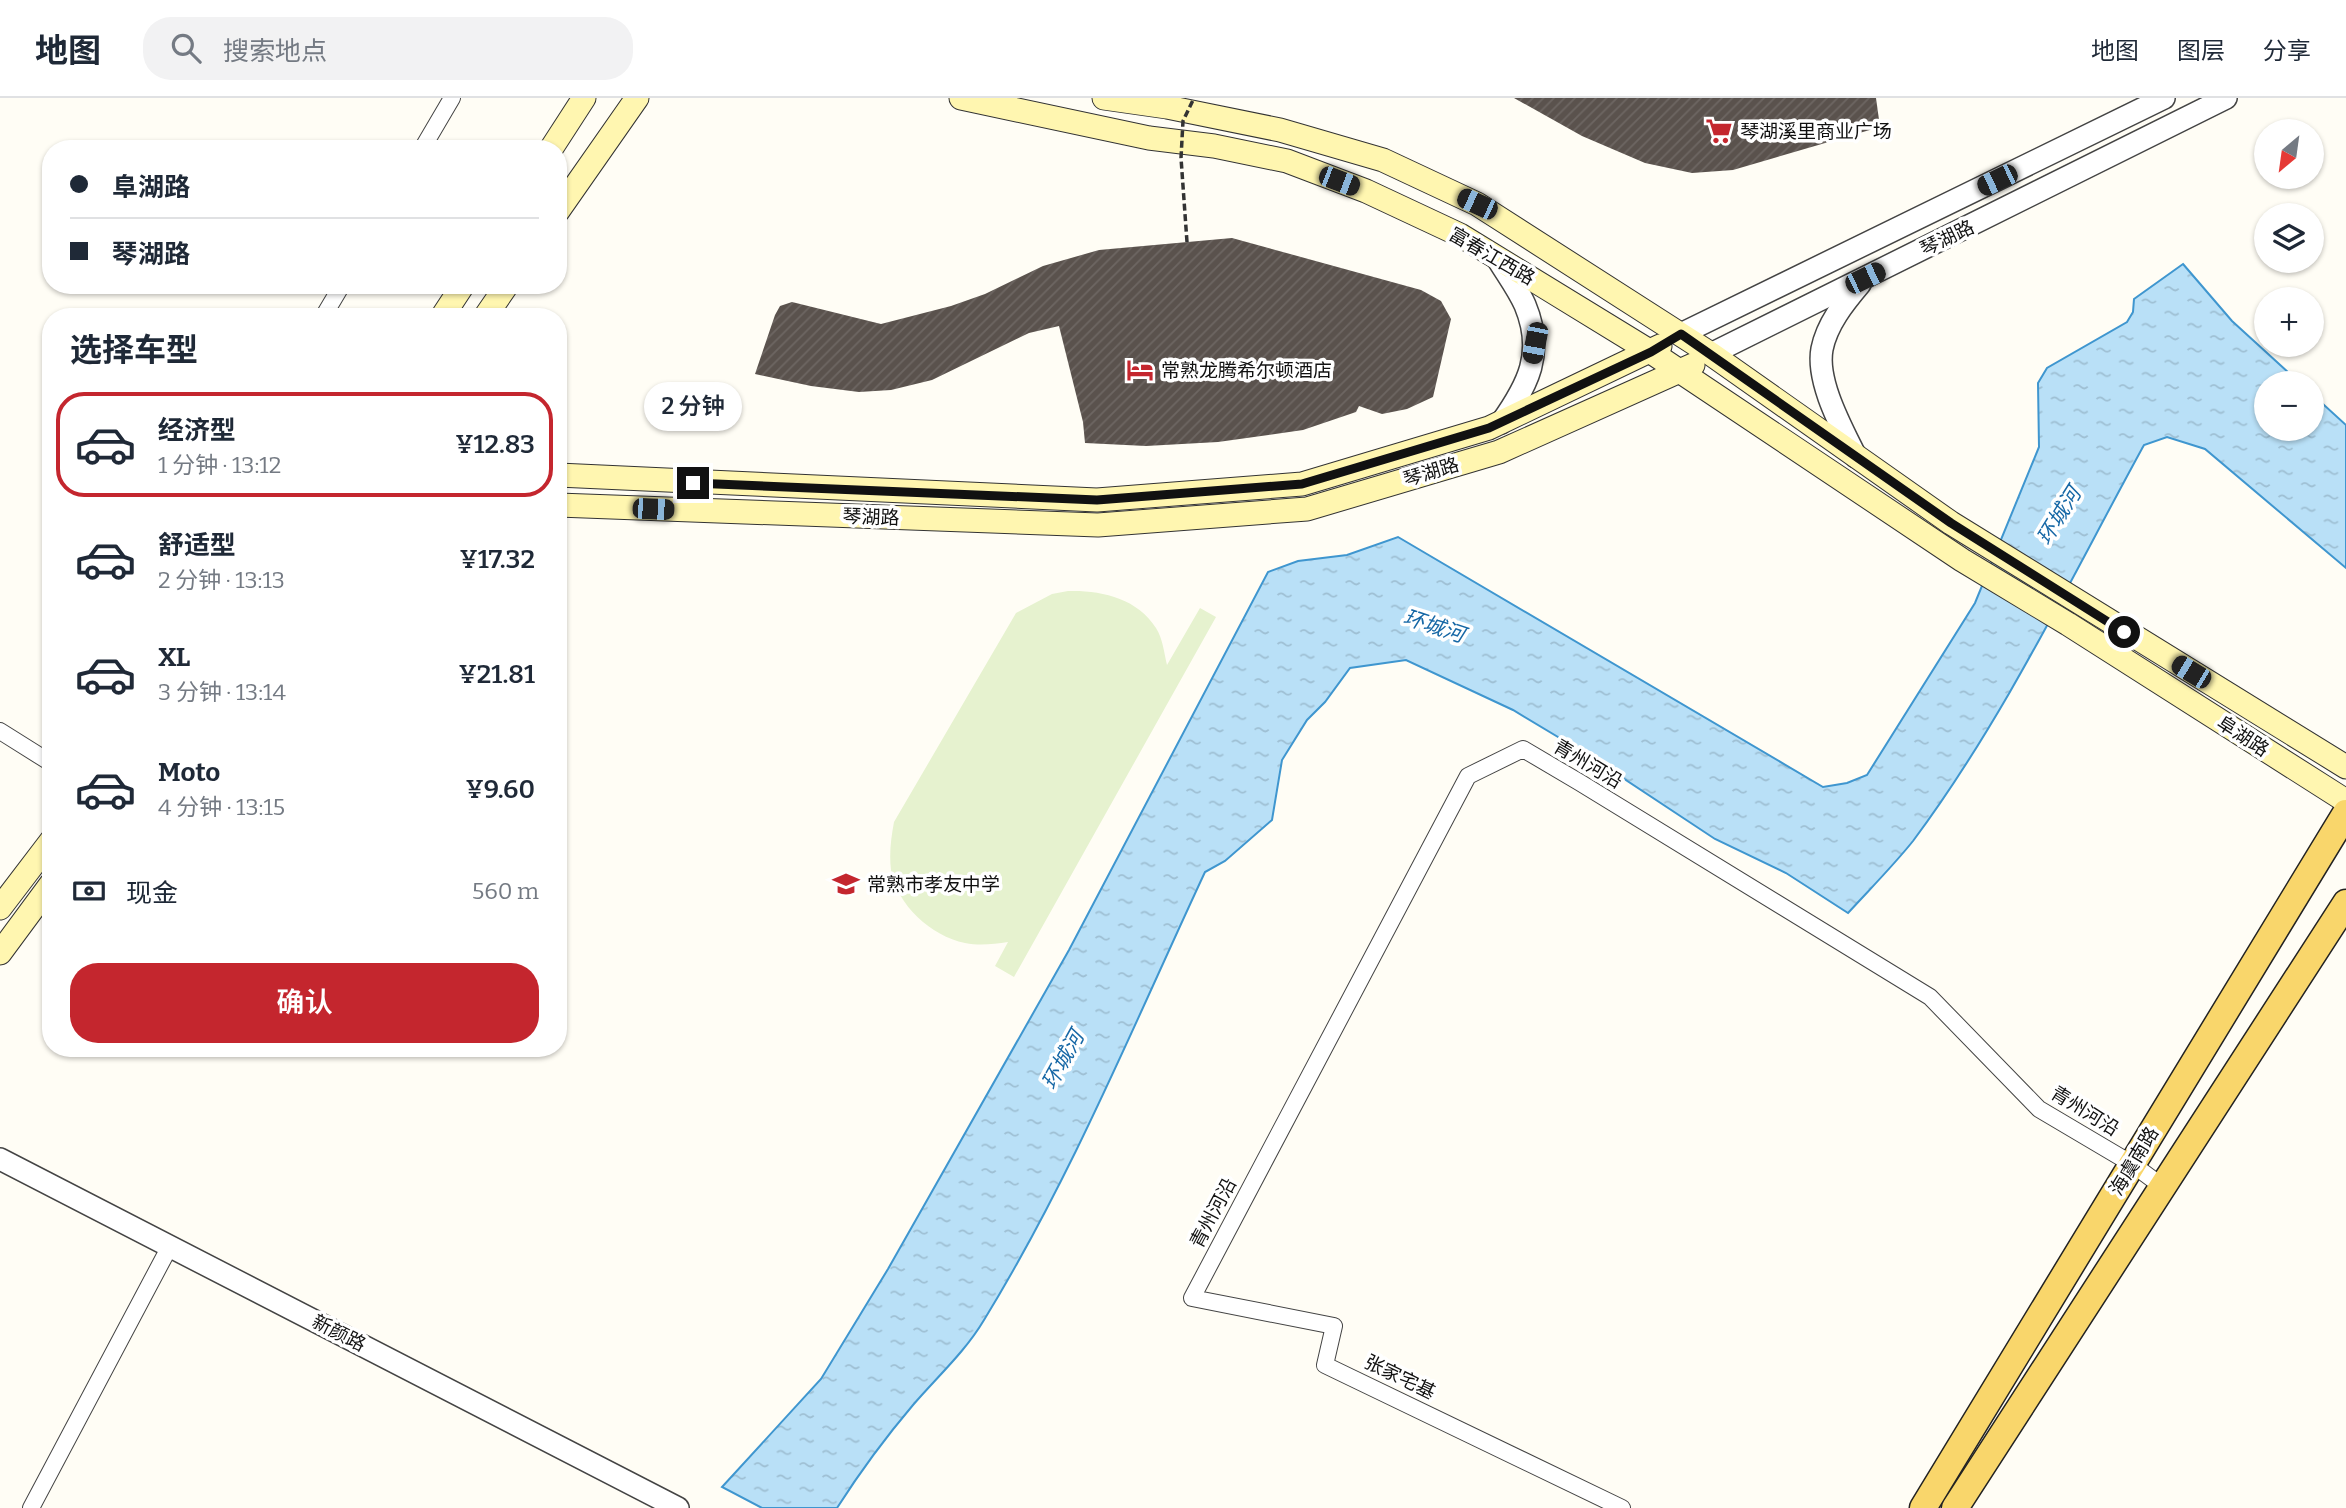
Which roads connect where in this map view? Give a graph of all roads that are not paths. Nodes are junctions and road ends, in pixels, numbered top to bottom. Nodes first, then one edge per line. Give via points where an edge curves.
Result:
1 (452, 98) edge
2 (584, 98) edge
3 (636, 98) edge
4 (961, 98) edge
5 (1104, 98) edge
6 (2164, 98) edge
7 (2226, 98) edge
8 (427, 140) edge
9 (557, 140) edge
10 (567, 198) edge
11 (1497, 258) junction
12 (1865, 278) junction
13 (1681, 334) junction
14 (1651, 352) junction
15 (1711, 354) junction
16 (1682, 372) junction
17 (1501, 423) junction
18 (1856, 457) junction
19 (567, 475) edge
20 (567, 504) edge
21 (1962, 560) joint
22 (2074, 614) junction
23 (0, 731) edge
24 (42, 757) edge
25 (2346, 767) edge
26 (2346, 801) edge
27 (2346, 813) edge
28 (42, 853) edge
29 (42, 896) edge
30 (2346, 903) edge
31 (0, 908) edge
32 (0, 953) edge
33 (0, 1159) edge
34 (2132, 1164) junction
35 (2163, 1187) junction
36 (170, 1246) junction
37 (1192, 1298) joint
38 (31, 1508) edge
39 (678, 1508) edge
40 (1622, 1508) edge
41 (1923, 1508) edge
42 (1955, 1508) edge

1 - 8 street
2 - 9 main road
3 - 10 main road
4 - 11 main road, 富春江西路 via 1149,138 1287,161 1366,191 1460,235
5 - 13 main road, 富春江西路 via 1280,130 1383,160 1477,204
6 - 13 street, 琴湖路
7 - 12 street, 琴湖路
11 - 14 main road, 富春江西路
11 - 17 street via 1525,305 1535,343 1529,376
12 - 15 street, 琴湖路
12 - 18 street via 1832,322 1822,350 1824,377 1835,412
13 - 14 main road, 琴湖路
13 - 15 main road, 富春江西路
14 - 16 main road, 富春江西路
14 - 17 main road, 琴湖路
15 - 16 main road, 琴湖路
15 - 18 main road, 富春江西路
16 - 20 main road, 琴湖路 via 1499,452 1307,509 1098,525
16 - 21 main road, 富春江西路
17 - 19 main road, 琴湖路 via 1302,484 1097,500
18 - 22 main road, 富春江西路 via 1991,548
21 - 22 main road, 阜湖路
22 - 25 main road, 阜湖路
22 - 26 main road, 阜湖路
23 - 24 street
27 - 34 main road, 海虞南路
28 - 31 main road
29 - 32 main road
30 - 35 main road, 海虞南路
33 - 36 street, 新颜路
34 - 35 street, 青州河沿
34 - 37 street, 青州河沿 via 2039,1110 1930,997 1523,749 1468,776
34 - 41 main road, 海虞南路
35 - 42 main road, 海虞南路
36 - 38 street
36 - 39 street, 新颜路
37 - 40 street, 张家宅基 via 1334,1326 1325,1365

